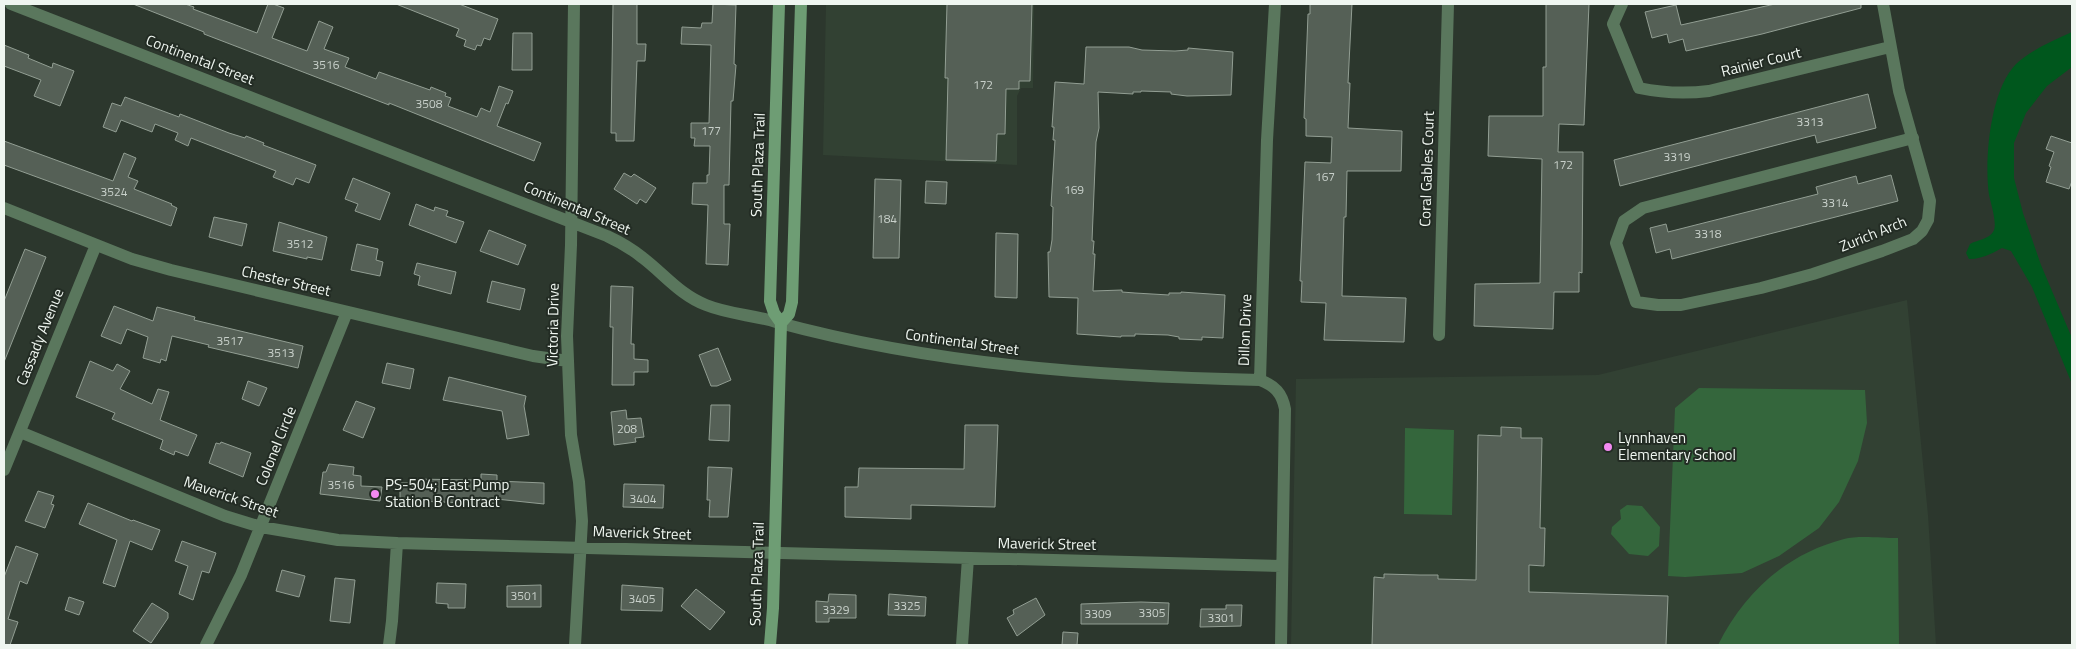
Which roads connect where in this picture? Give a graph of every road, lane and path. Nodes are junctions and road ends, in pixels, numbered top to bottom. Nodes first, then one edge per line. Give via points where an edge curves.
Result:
1 (11, 4) edge
2 (574, 4) edge
3 (779, 4) edge
4 (802, 4) edge
5 (1276, 4) edge
6 (1448, 4) edge
7 (1622, 4) edge
8 (1883, 4) edge
9 (1890, 47) junction
10 (1914, 138) junction
11 (4, 208) edge
12 (571, 221) junction
13 (96, 245) junction
14 (347, 312) junction
15 (781, 323) junction
16 (1439, 335) dead end
17 (568, 361) junction
18 (1260, 380) junction
19 (20, 432) junction
20 (4, 470) edge
21 (261, 527) junction
22 (397, 543) junction
23 (581, 547) junction
24 (774, 553) junction
25 (968, 558) junction
26 (1282, 566) junction
27 (206, 645) edge
28 (389, 645) edge
29 (575, 645) edge
30 (770, 645) edge
31 (962, 645) edge
32 (1281, 645) edge

1 - 12 street, Continental Street
2 - 12 street, Victoria Drive
3 - 15 main road, South Plaza Trail via 770,301
4 - 15 main road, South Plaza Trail via 792,302 789,314
5 - 18 street, Dillon Drive via 1267,140
6 - 16 street, Coral Gables Court
7 - 9 street, Rainier Court via 1613,24 1639,88 1662,93 1709,92
8 - 9 street, Zurich Arch
9 - 10 street, Zurich Arch via 1899,91
10 - 10 street, Zurich Arch via 1931,208 1922,231 1913,239 1813,274 1752,290 1681,305 1658,306 1636,302 1616,243 1624,221 1644,208
11 - 13 street, Chester Street
12 - 15 street, Continental Street via 631,249 687,296 705,305
12 - 17 street, Victoria Drive
13 - 14 street, Chester Street via 171,270
13 - 19 street, Cassady Avenue
14 - 17 street, Chester Street via 533,356
14 - 21 street, Colonel Circle
15 - 18 street, Continental Street via 872,345 991,364 1100,374
15 - 24 main road, South Plaza Trail
17 - 23 street, Victoria Drive via 571,435 582,521
18 - 26 street, Dillon Drive via 1278,391 1285,409
19 - 20 street, Cassady Avenue
19 - 21 street, Maverick Street via 225,516
21 - 22 street, Maverick Street via 338,540
21 - 27 street, Colonel Circle
22 - 23 street, Maverick Street
22 - 28 street
23 - 24 street, Maverick Street
23 - 29 street, Victoria Drive
24 - 25 street, Maverick Street
24 - 30 main road, South Plaza Trail
25 - 26 street, Maverick Street
25 - 31 street
26 - 32 street, Dillon Drive

